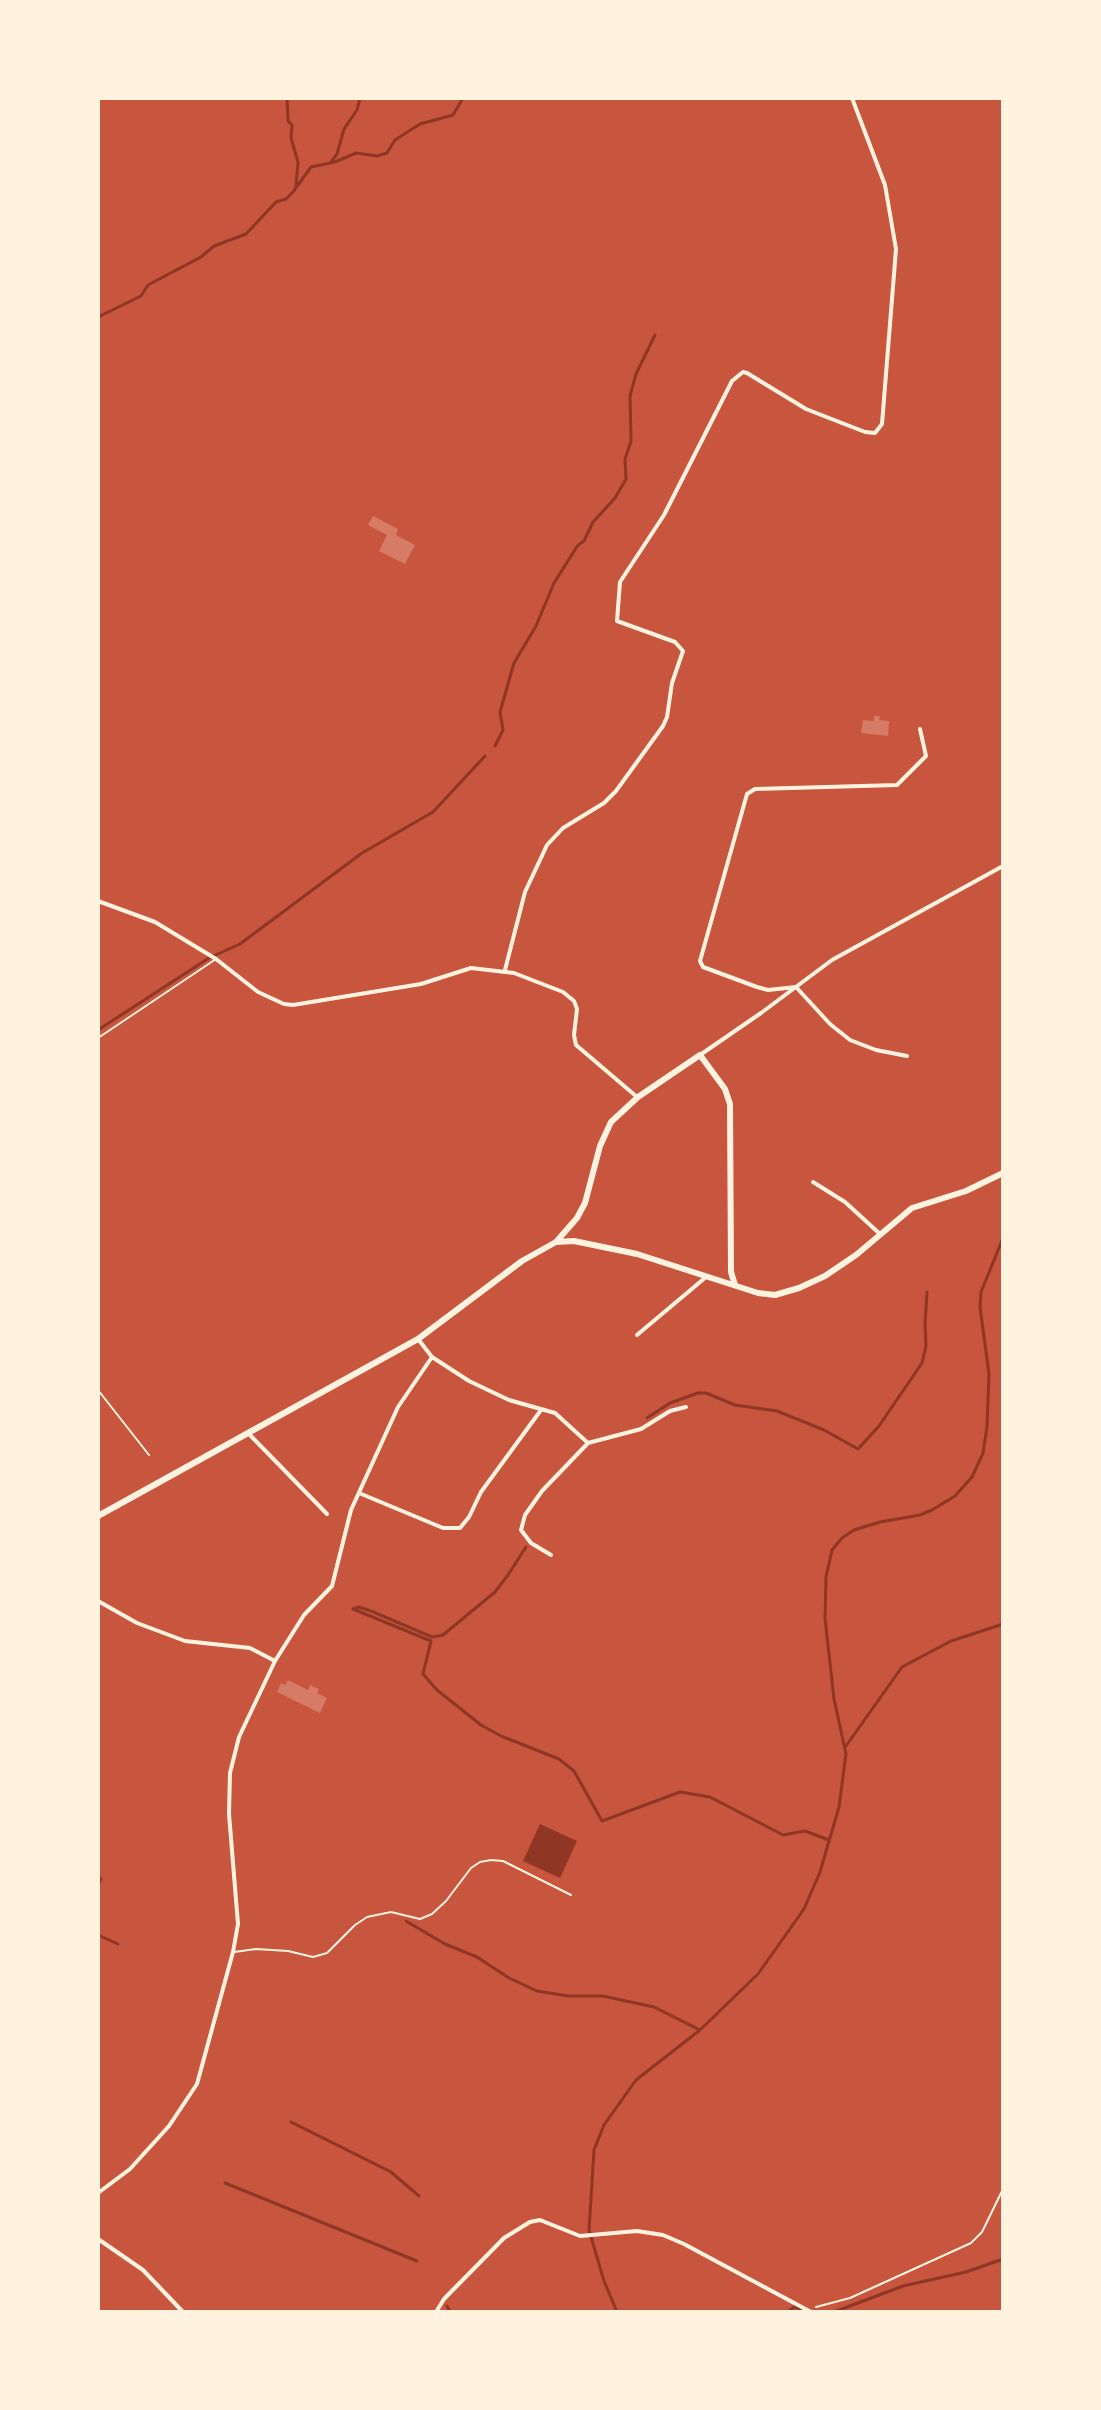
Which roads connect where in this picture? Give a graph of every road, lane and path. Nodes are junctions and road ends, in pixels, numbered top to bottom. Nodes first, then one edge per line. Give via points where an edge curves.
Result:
1 (852, 98) edge
2 (920, 729) dead end
3 (1003, 866) edge
4 (98, 901) edge
5 (216, 959) junction
6 (505, 970) junction
7 (796, 987) junction
8 (98, 1038) edge
9 (700, 1055) junction
10 (907, 1056) dead end
11 (638, 1097) junction
12 (1003, 1173) edge
13 (813, 1182) dead end
14 (880, 1234) junction
15 (556, 1242) junction
16 (731, 1272) junction
17 (708, 1275) junction
18 (719, 1279) junction
19 (735, 1285) junction
20 (637, 1335) dead end
21 (418, 1339) junction
22 (432, 1357) junction
23 (98, 1390) edge
24 (686, 1407) dead end
25 (541, 1410) junction
26 (249, 1434) junction
27 (588, 1443) junction
28 (149, 1455) dead end
29 (359, 1493) junction
30 (327, 1514) dead end
31 (98, 1516) edge
32 (551, 1555) dead end
33 (98, 1601) edge
34 (275, 1661) junction
35 (571, 1895) dead end
36 (233, 1952) junction
37 (1003, 2189) edge
38 (98, 2193) edge
39 (98, 2239) edge
40 (809, 2311) edge
41 (183, 2312) edge
42 (436, 2312) edge

1 - 6 street via 885,185 896,249 882,424 875,433 865,432 806,409 747,373 732,381 664,515 620,582 617,621 675,642 683,651 667,717 616,791 547,845 525,892
2 - 7 street via 926,756 897,785 755,789 747,794 700,961 703,967 768,990
3 - 7 street via 832,960
4 - 5 street via 155,922
5 - 6 street via 266,997 293,1005 421,984 471,968
5 - 8 lane
6 - 11 street via 571,998 577,1009 576,1045
7 - 9 street
7 - 10 street via 850,1040
9 - 11 main road
9 - 16 main road via 730,1104
11 - 15 main road via 608,1126 585,1203
12 - 14 main road via 912,1208
13 - 14 street
14 - 19 main road via 825,1276 789,1291 763,1294
15 - 17 main road via 596,1245
15 - 21 main road via 522,1261
16 - 18 main road
16 - 19 main road
17 - 18 main road
17 - 20 street
18 - 19 main road
21 - 22 street
21 - 26 main road
22 - 25 street via 490,1392
22 - 29 street via 398,1407
23 - 28 lane
24 - 27 street via 641,1429
25 - 27 street via 562,1418
25 - 29 street via 460,1528 443,1528
26 - 30 street
26 - 31 main road
27 - 32 street via 542,1491 522,1521 522,1533
29 - 34 street via 332,1586 304,1615
33 - 34 street via 185,1641 250,1648
34 - 36 street via 251,1707 232,1764 229,1814 239,1913
35 - 36 lane via 491,1860 471,1868 432,1914 420,1919 391,1912 367,1917 327,1953 313,1957 256,1949
36 - 38 street via 197,2084 169,2126 130,2169
37 - 40 path via 971,2243
39 - 41 street via 143,2270
40 - 42 street via 674,2239 637,2231 580,2236 548,2221 530,2222 504,2238

